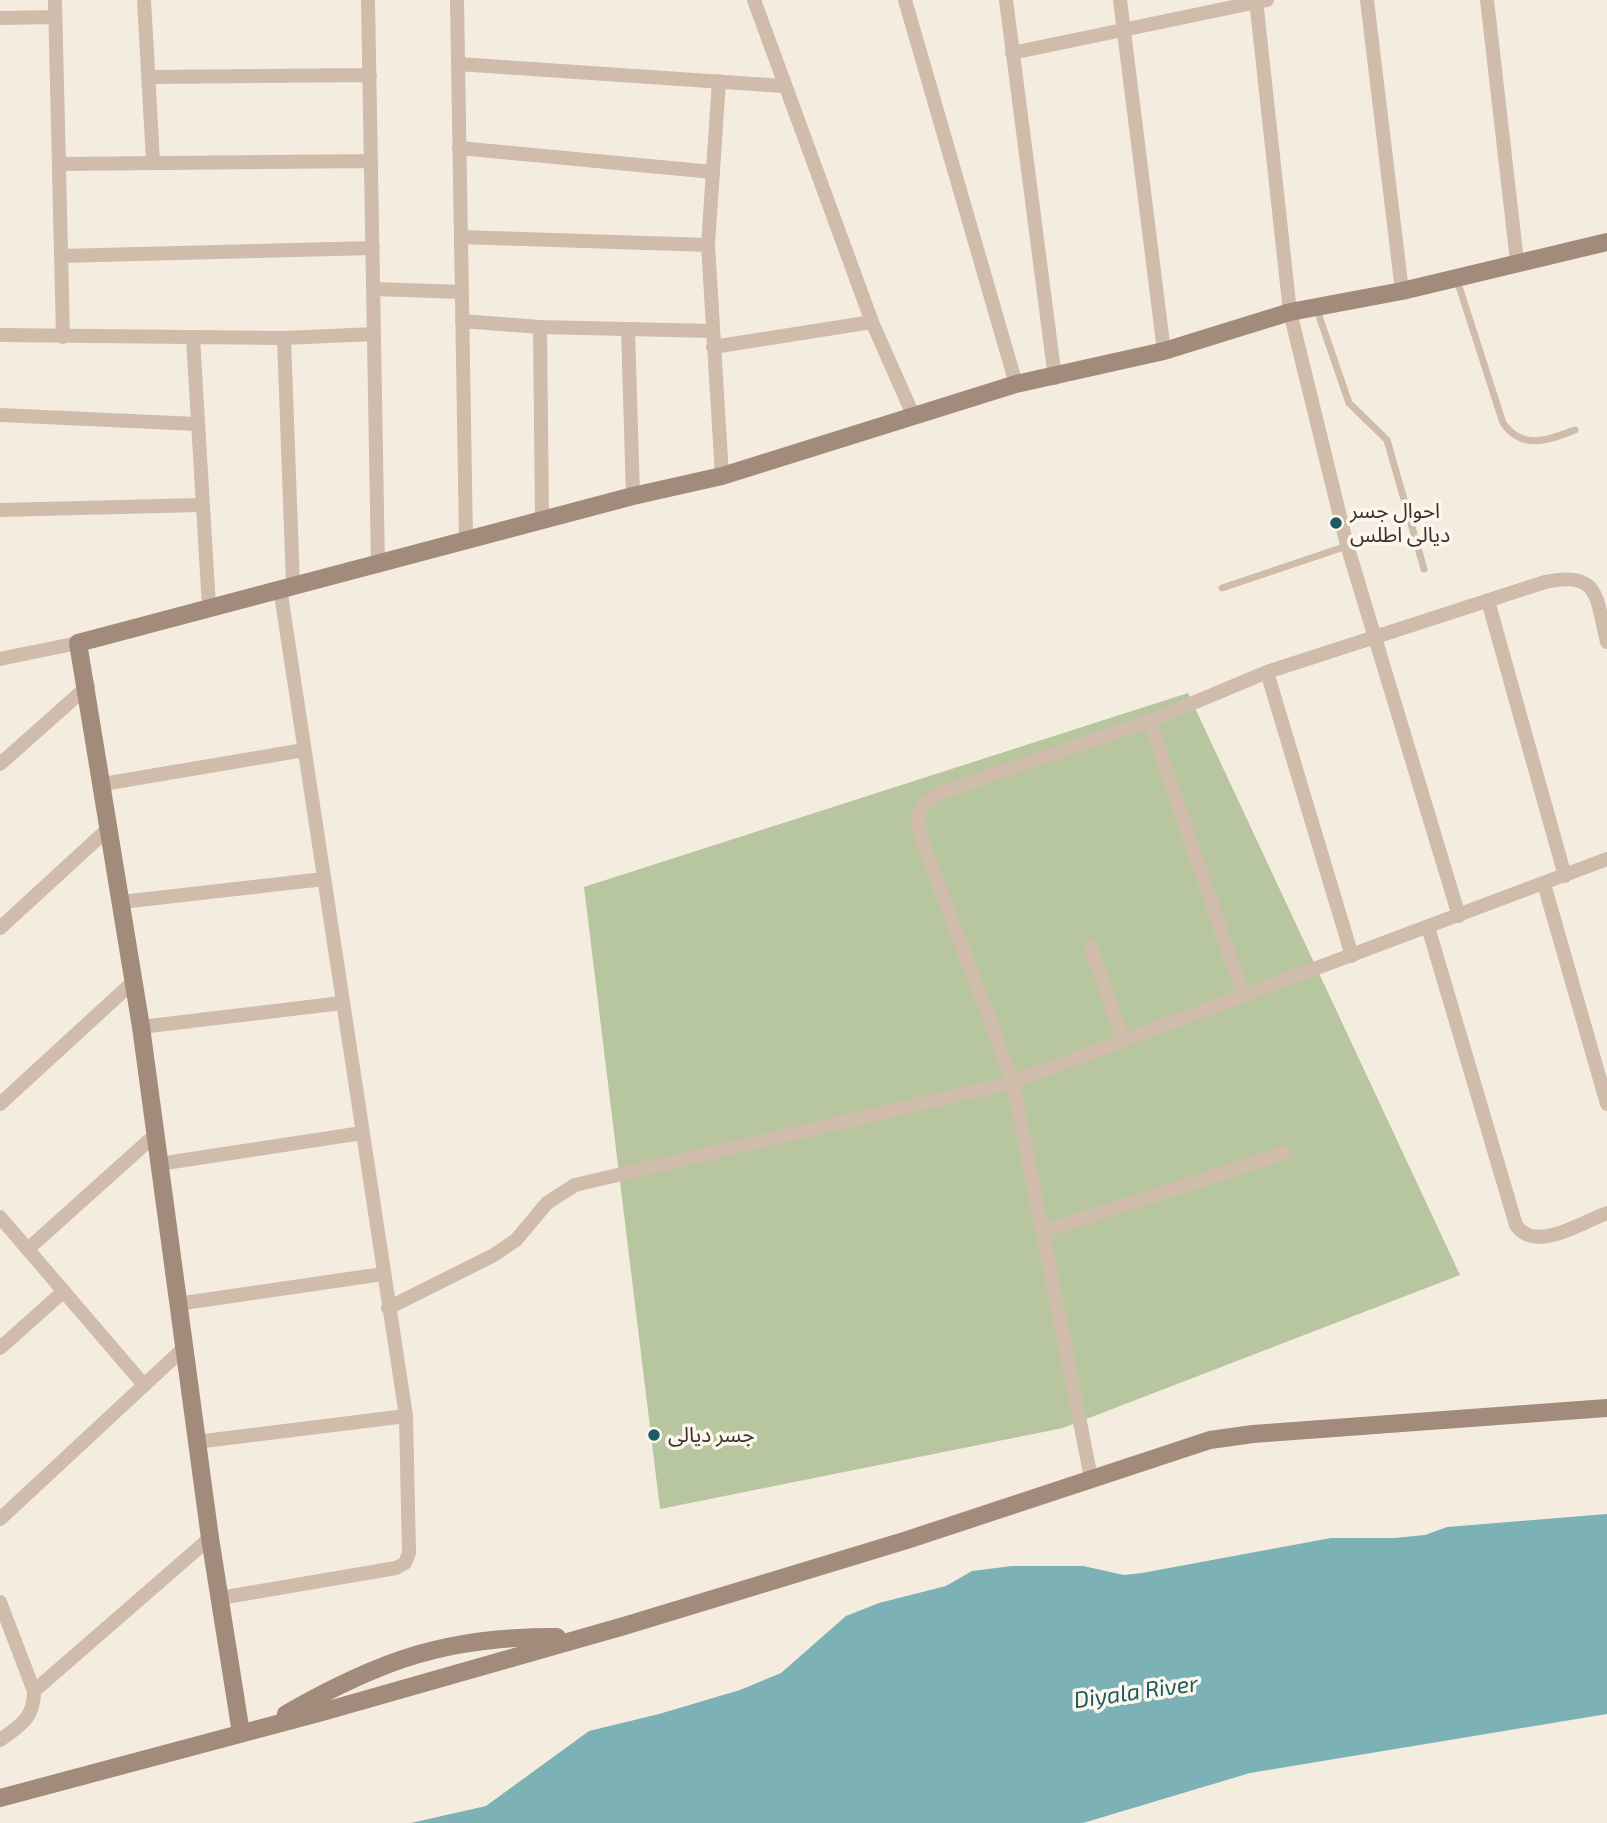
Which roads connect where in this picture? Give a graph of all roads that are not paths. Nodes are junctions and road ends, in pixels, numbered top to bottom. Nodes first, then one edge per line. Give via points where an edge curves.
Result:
1 (55, 0) edge
2 (144, 0) edge
3 (368, 0) edge
4 (457, 0) edge
5 (754, 0) edge
6 (905, 0) edge
7 (1006, 0) edge
8 (1120, 0) edge
9 (1367, 0) edge
10 (1487, 0) edge
11 (1259, 1) edge
12 (55, 17) junction
13 (0, 18) edge
14 (1123, 30) junction
15 (1012, 53) junction
16 (458, 64) junction
17 (370, 75) junction
18 (150, 76) junction
19 (719, 81) junction
20 (783, 86) junction
21 (459, 148) junction
22 (153, 161) junction
23 (371, 161) junction
24 (59, 163) junction
25 (713, 172) junction
26 (461, 237) junction
27 (1607, 242) edge
28 (708, 245) junction
29 (373, 248) junction
30 (61, 257) junction
31 (1517, 261) junction
32 (1456, 277) junction
33 (373, 289) junction
34 (1402, 291) junction
35 (462, 292) junction
36 (1316, 307) junction
37 (1290, 312) junction
38 (462, 321) junction
39 (872, 322) junction
40 (540, 327) junction
41 (628, 328) junction
42 (712, 331) junction
43 (374, 334) junction
44 (0, 335) edge
45 (62, 337) junction
46 (193, 338) junction
47 (284, 338) junction
48 (713, 347) junction
49 (1164, 351) junction
50 (1055, 378) junction
51 (1016, 384) junction
52 (0, 415) edge
53 (914, 416) junction
54 (197, 424) junction
55 (1575, 430) dead end
56 (722, 476) junction
57 (633, 496) junction
58 (201, 505) junction
59 (0, 510) edge
60 (542, 520) junction
61 (466, 540) junction
62 (1347, 545) junction
63 (378, 566) junction
64 (1424, 569) dead end
65 (286, 587) junction
66 (1222, 588) dead end
67 (1488, 601) junction
68 (209, 607) junction
69 (1375, 637) junction
70 (1607, 642) edge
71 (78, 643) junction
72 (0, 659) edge
73 (1267, 672) junction
74 (88, 686) junction
75 (1150, 721) junction
76 (304, 750) junction
77 (0, 764) edge
78 (103, 784) junction
79 (109, 828) junction
80 (1607, 859) edge
81 (1565, 876) junction
82 (324, 880) junction
83 (1544, 884) junction
84 (121, 902) junction
85 (1459, 916) junction
86 (1429, 927) junction
87 (0, 928) edge
88 (1091, 947) dead end
89 (1352, 956) junction
90 (133, 982) junction
91 (1243, 996) junction
92 (342, 1003) junction
93 (141, 1027) junction
94 (1123, 1041) junction
95 (1013, 1082) junction
96 (0, 1104) edge
97 (1607, 1104) edge
98 (362, 1133) junction
99 (155, 1135) junction
100 (1284, 1153) dead end
101 (159, 1164) junction
102 (1607, 1213) edge
103 (0, 1217) edge
104 (1042, 1232) junction
105 (28, 1249) junction
106 (383, 1274) junction
107 (64, 1291) junction
108 (177, 1304) junction
109 (388, 1308) junction
110 (0, 1348) edge
111 (183, 1349) junction
112 (144, 1385) junction
113 (1607, 1408) edge
114 (406, 1416) junction
115 (196, 1442) junction
116 (1091, 1478) junction
117 (0, 1519) edge
118 (210, 1538) junction
119 (220, 1598) junction
120 (0, 1602) edge
121 (579, 1637) junction
122 (34, 1691) junction
123 (267, 1726) junction
124 (241, 1733) junction
125 (0, 1740) edge
126 (5, 1793) edge

1 - 12 street
2 - 18 street
3 - 17 street
4 - 16 street
5 - 20 street
6 - 51 street
7 - 15 street
8 - 14 street
9 - 34 street
10 - 31 street
11 - 14 street
11 - 37 street
12 - 13 street
12 - 24 street
14 - 15 street
14 - 49 street
15 - 50 street
16 - 19 street
16 - 21 street
17 - 18 street
17 - 23 street
18 - 22 street
19 - 20 street
19 - 25 street
20 - 39 street
21 - 25 street
21 - 26 street
22 - 23 street
22 - 24 street
23 - 29 street
24 - 30 street
25 - 28 street
26 - 28 street
26 - 35 street
27 - 31 street
28 - 42 street
29 - 30 street
29 - 33 street
30 - 45 street
31 - 32 street
32 - 34 street
32 - 55 lane via 1510,434 1541,443
33 - 35 street
33 - 43 street
34 - 36 street
35 - 38 street
36 - 37 street
36 - 64 lane via 1349,404 1387,440
37 - 49 street
37 - 62 street
38 - 40 street
38 - 61 street
39 - 48 street
39 - 53 street
40 - 41 street
40 - 60 street
41 - 42 street
41 - 57 street
42 - 48 street
43 - 47 street
43 - 63 street
44 - 45 street
45 - 46 street
46 - 47 street
46 - 54 street
47 - 65 street
48 - 56 street
49 - 50 street
50 - 51 street
51 - 53 street
52 - 54 street
53 - 56 street
54 - 58 street
56 - 57 street
57 - 60 street
58 - 59 street
58 - 68 street
60 - 61 street
61 - 63 street
62 - 66 lane
62 - 69 street
63 - 65 street
65 - 68 street
65 - 76 street
67 - 69 street
67 - 70 street via 1570,576 1581,579 1595,595
67 - 81 street
68 - 71 street
69 - 73 street
69 - 85 street
71 - 72 street
71 - 74 street
73 - 75 street
73 - 89 street
74 - 77 street
74 - 78 street
75 - 91 street
75 - 95 street via 939,793 925,803 917,818
76 - 78 street
76 - 82 street
78 - 79 street
79 - 84 street
79 - 87 street
80 - 81 street
81 - 83 street
82 - 84 street
82 - 92 street
83 - 85 street
83 - 97 street
84 - 90 street
85 - 86 street
86 - 89 street
86 - 102 street via 1516,1225 1522,1234 1543,1238
88 - 94 street
89 - 91 street
90 - 93 street
90 - 96 street
91 - 94 street
92 - 93 street
92 - 98 street
93 - 99 street
94 - 95 street
95 - 104 street
95 - 109 street via 575,1185 547,1203 516,1240 494,1255
98 - 101 street
98 - 106 street
99 - 101 street
99 - 105 street
100 - 104 street
101 - 108 street
103 - 105 street
104 - 116 street
105 - 107 street
106 - 108 street
106 - 109 street
107 - 110 street
107 - 112 street
108 - 111 street
109 - 114 street
111 - 112 street
111 - 115 street
112 - 117 street
113 - 116 street via 1231,1436
114 - 115 street
114 - 119 street via 409,1553 405,1563
115 - 118 street
116 - 121 street via 908,1540
118 - 119 street
118 - 122 street
119 - 124 street
120 - 122 street
121 - 123 street
121 - 123 street via 505,1639 423,1651 352,1677
122 - 125 street via 34,1707 27,1721
123 - 124 street
124 - 126 street

